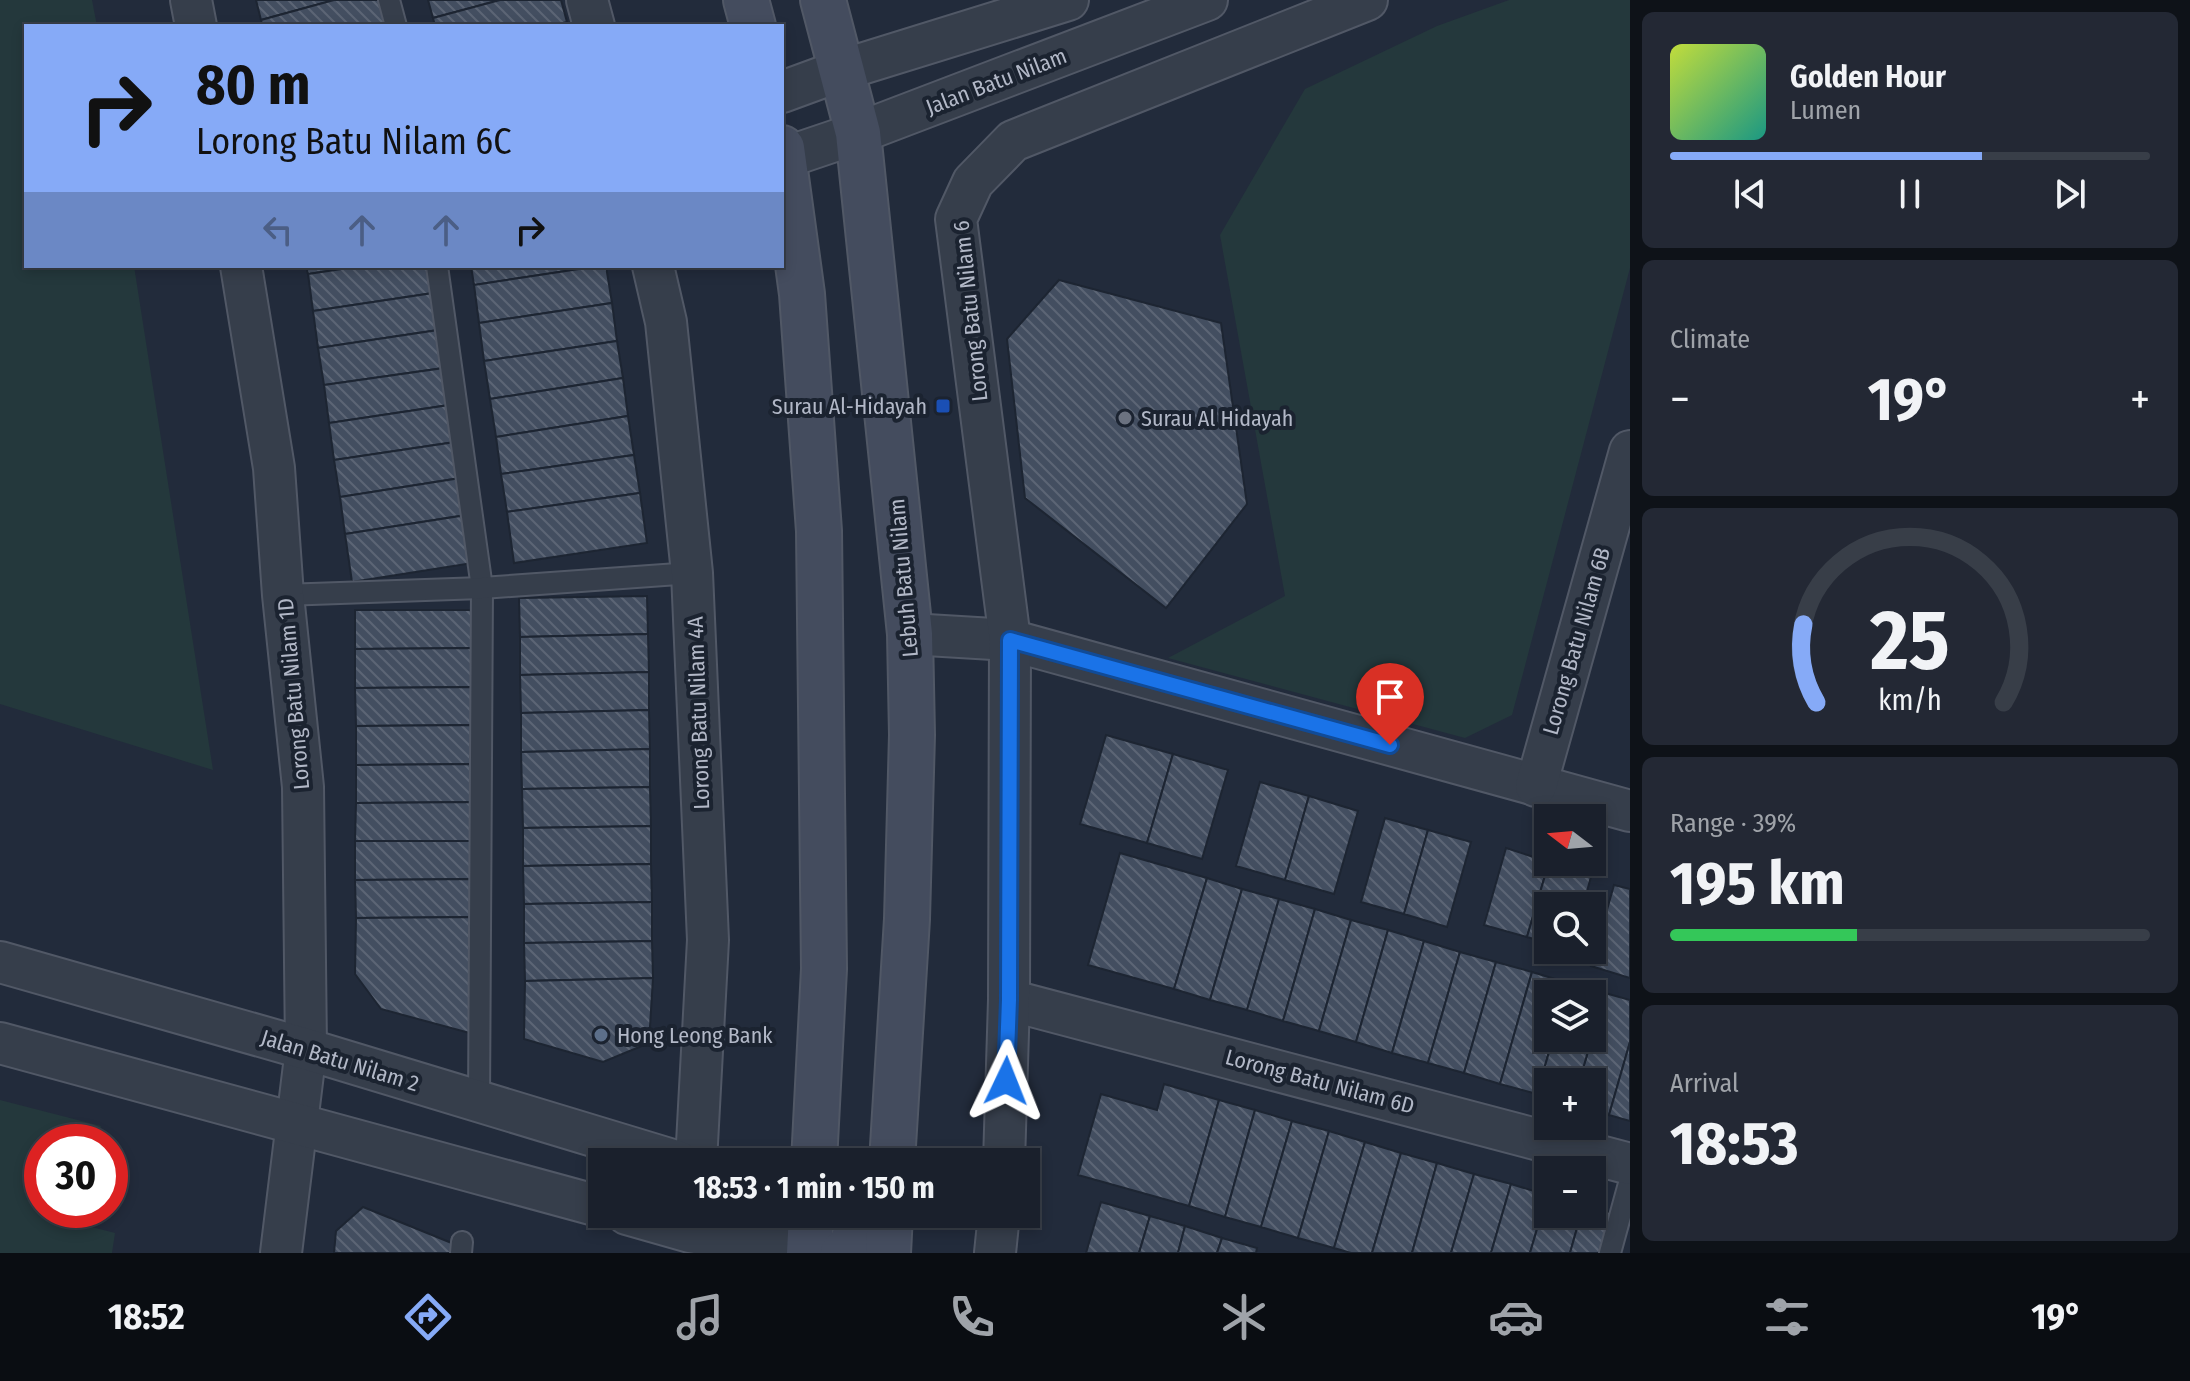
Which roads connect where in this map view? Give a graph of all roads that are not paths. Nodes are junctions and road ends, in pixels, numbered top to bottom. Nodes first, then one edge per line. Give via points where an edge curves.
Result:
1 (191, 0) edge
2 (389, 0) edge
3 (587, 0) edge
4 (746, 0) edge
5 (823, 0) edge
6 (1207, 0) edge
7 (1367, 0) edge
8 (1045, 4) edge
9 (196, 24) edge
10 (395, 24) edge
11 (593, 24) edge
12 (752, 24) edge
13 (842, 70) junction
14 (784, 91) edge
15 (858, 133) junction
16 (784, 153) edge
17 (784, 160) edge
18 (241, 268) edge
19 (437, 268) edge
20 (653, 268) edge
21 (1630, 451) edge
22 (692, 573) junction
23 (482, 588) junction
24 (283, 595) junction
25 (910, 634) junction
26 (1010, 640) junction
27 (1536, 786) junction
28 (1630, 811) edge
29 (0, 962) edge
30 (1009, 1000) junction
31 (0, 1043) edge
32 (306, 1049) junction
33 (479, 1102) junction
34 (296, 1125) junction
35 (632, 1148) edge
36 (697, 1148) edge
37 (815, 1148) edge
38 (892, 1148) edge
39 (1004, 1148) edge
40 (1630, 1164) edge
41 (1630, 1180) edge
42 (588, 1203) edge
43 (658, 1228) edge
44 (810, 1228) edge
45 (859, 1228) edge
46 (889, 1228) edge
47 (998, 1228) edge
48 (689, 1242) edge
49 (281, 1253) edge
50 (809, 1253) edge
51 (843, 1253) edge
52 (888, 1253) edge
53 (995, 1253) edge
54 (1610, 1253) edge

1 - 9 street
2 - 10 lane
3 - 11 street
4 - 12 main road
5 - 13 main road, Lebuh Batu Nilam
6 - 15 street, Jalan Batu Nilam
7 - 26 street, Lorong Batu Nilam 6 via 1013,141 973,182 956,219
8 - 13 street
13 - 14 street
13 - 15 main road, Lebuh Batu Nilam
15 - 16 street, Jalan Batu Nilam
15 - 25 main road, Lebuh Batu Nilam
17 - 37 main road via 802,294 819,531 824,969
18 - 24 street, Lorong Batu Nilam 1D via 274,468
19 - 23 lane
20 - 22 street, Lorong Batu Nilam 4A via 666,322
21 - 27 street, Lorong Batu Nilam 6B
22 - 23 lane
22 - 36 street, Lorong Batu Nilam 4A via 708,940
23 - 24 lane
23 - 33 lane
24 - 32 street, Lorong Batu Nilam 1D via 303,787
25 - 26 street
25 - 38 main road, Lebuh Batu Nilam via 907,919
26 - 27 street
26 - 30 street, Lorong Batu Nilam 6
27 - 28 street
29 - 32 street, Jalan Batu Nilam 2
30 - 39 street, Lorong Batu Nilam 6
30 - 40 street, Lorong Batu Nilam 6D
31 - 34 street
32 - 33 street, Jalan Batu Nilam 2
32 - 34 street, Lorong Batu Nilam 1D
33 - 35 street, Jalan Batu Nilam 2
34 - 42 street
34 - 49 street, Lorong Batu Nilam 1D
41 - 54 lane
43 - 48 street
44 - 50 main road
45 - 51 main road
46 - 52 main road
47 - 53 street
48 - 50 street

